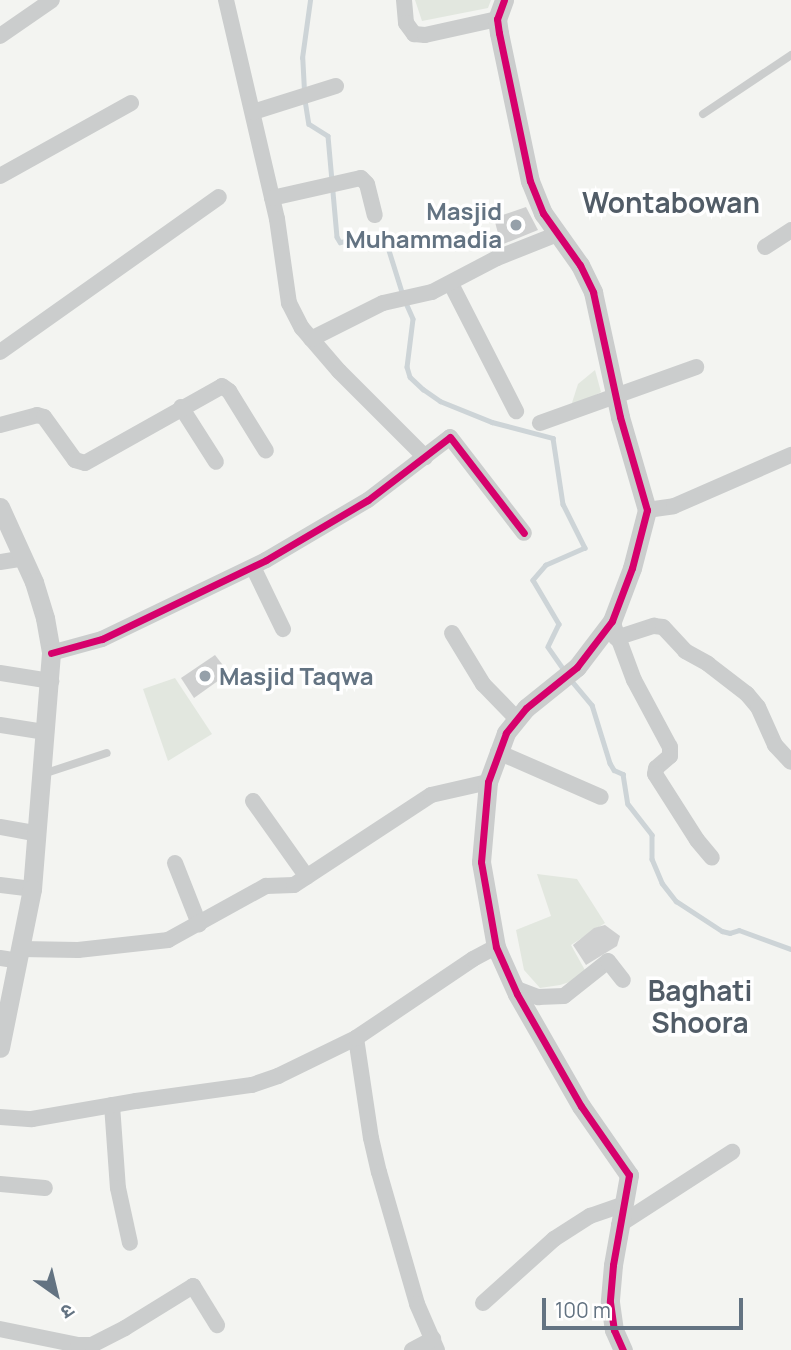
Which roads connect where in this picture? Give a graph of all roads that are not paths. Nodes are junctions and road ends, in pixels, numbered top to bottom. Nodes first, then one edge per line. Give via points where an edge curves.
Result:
1 (52, 0) edge
2 (226, 0) edge
3 (404, 0) edge
4 (504, 0) edge
5 (497, 19) junction
6 (0, 36) edge
7 (791, 55) edge
8 (336, 86) dead end
9 (131, 103) dead end
10 (253, 112) junction
11 (703, 114) dead end
12 (0, 176) edge
13 (219, 197) dead end
14 (272, 198) junction
15 (375, 215) dead end
16 (791, 230) edge
17 (555, 235) junction
18 (765, 247) dead end
19 (451, 284) junction
20 (311, 339) junction
21 (0, 352) edge
22 (696, 367) dead end
23 (617, 395) junction
24 (181, 407) junction
25 (516, 411) dead end
26 (540, 423) dead end
27 (0, 425) edge
28 (266, 451) dead end
29 (791, 455) edge
30 (425, 457) junction
31 (216, 462) dead end
32 (0, 507) edge
33 (647, 510) junction
34 (524, 533) dead end
35 (24, 558) junction
36 (0, 562) edge
37 (253, 567) junction
38 (283, 629) dead end
39 (614, 629) junction
40 (452, 633) dead end
41 (51, 653) junction
42 (0, 673) edge
43 (51, 681) junction
44 (516, 718) junction
45 (0, 724) edge
46 (45, 732) junction
47 (498, 752) junction
48 (107, 753) dead end
49 (791, 762) edge
50 (40, 775) junction
51 (488, 782) junction
52 (601, 796) dead end
53 (253, 801) dead end
54 (0, 827) edge
55 (35, 833) junction
56 (712, 858) dead end
57 (175, 863) dead end
58 (307, 877) junction
59 (0, 885) edge
60 (32, 889) junction
61 (199, 924) junction
62 (496, 947) junction
63 (14, 956) edge
64 (624, 980) dead end
65 (514, 988) junction
66 (7, 994) edge
67 (356, 1038) junction
68 (0, 1048) edge
69 (111, 1105) junction
70 (0, 1117) edge
71 (732, 1152) dead end
72 (0, 1184) edge
73 (45, 1188) dead end
74 (620, 1215) junction
75 (130, 1243) dead end
76 (484, 1303) dead end
77 (217, 1325) dead end
78 (0, 1329) edge
79 (435, 1344) edge
80 (412, 1350) edge
81 (623, 1350) edge

1 - 6 street
2 - 10 street
3 - 5 street via 406,23 414,34
4 - 5 street
5 - 17 street via 530,181
7 - 11 lane
8 - 10 street
9 - 12 street
10 - 14 street
13 - 21 street
14 - 15 street via 365,180
14 - 20 street via 289,303
16 - 18 street
17 - 19 street via 497,258
17 - 23 street via 580,265 593,292
19 - 20 street via 404,297
19 - 25 street
20 - 30 street
22 - 23 street
23 - 26 street
23 - 33 street
24 - 27 street via 85,463 75,460 44,417
24 - 28 street via 225,387
24 - 31 street
29 - 33 street via 674,506
30 - 34 street via 445,439 454,439
30 - 37 street via 369,500
32 - 35 street
33 - 39 street
35 - 36 street
35 - 41 street via 45,618
37 - 38 street
37 - 41 street via 102,639
39 - 44 street
39 - 49 street via 663,627 685,651 747,694 775,744
39 - 56 street via 646,706 670,747 670,756 655,774
40 - 44 street via 483,684
41 - 43 street
42 - 43 street
43 - 46 street
44 - 47 street
45 - 46 street
46 - 50 street
47 - 51 street
47 - 52 street
48 - 50 lane
50 - 55 street
51 - 58 street via 431,795
51 - 62 street via 481,862
53 - 58 street
54 - 55 street
55 - 60 street
57 - 61 street
58 - 61 street via 286,887 266,886
59 - 60 street
60 - 63 street
61 - 63 street via 168,940 141,946
62 - 65 street
62 - 67 street
63 - 66 street
64 - 65 street via 608,961 564,996 538,997
65 - 74 street via 581,1106 625,1167 629,1185
66 - 68 street
67 - 69 street via 252,1085
67 - 79 street via 375,1154 417,1304
69 - 70 street via 32,1119
69 - 75 street via 118,1188
71 - 74 street
72 - 73 street
74 - 76 street via 590,1216 554,1239
74 - 81 street via 610,1302 614,1331
77 - 78 street via 192,1286 92,1345
79 - 80 street

